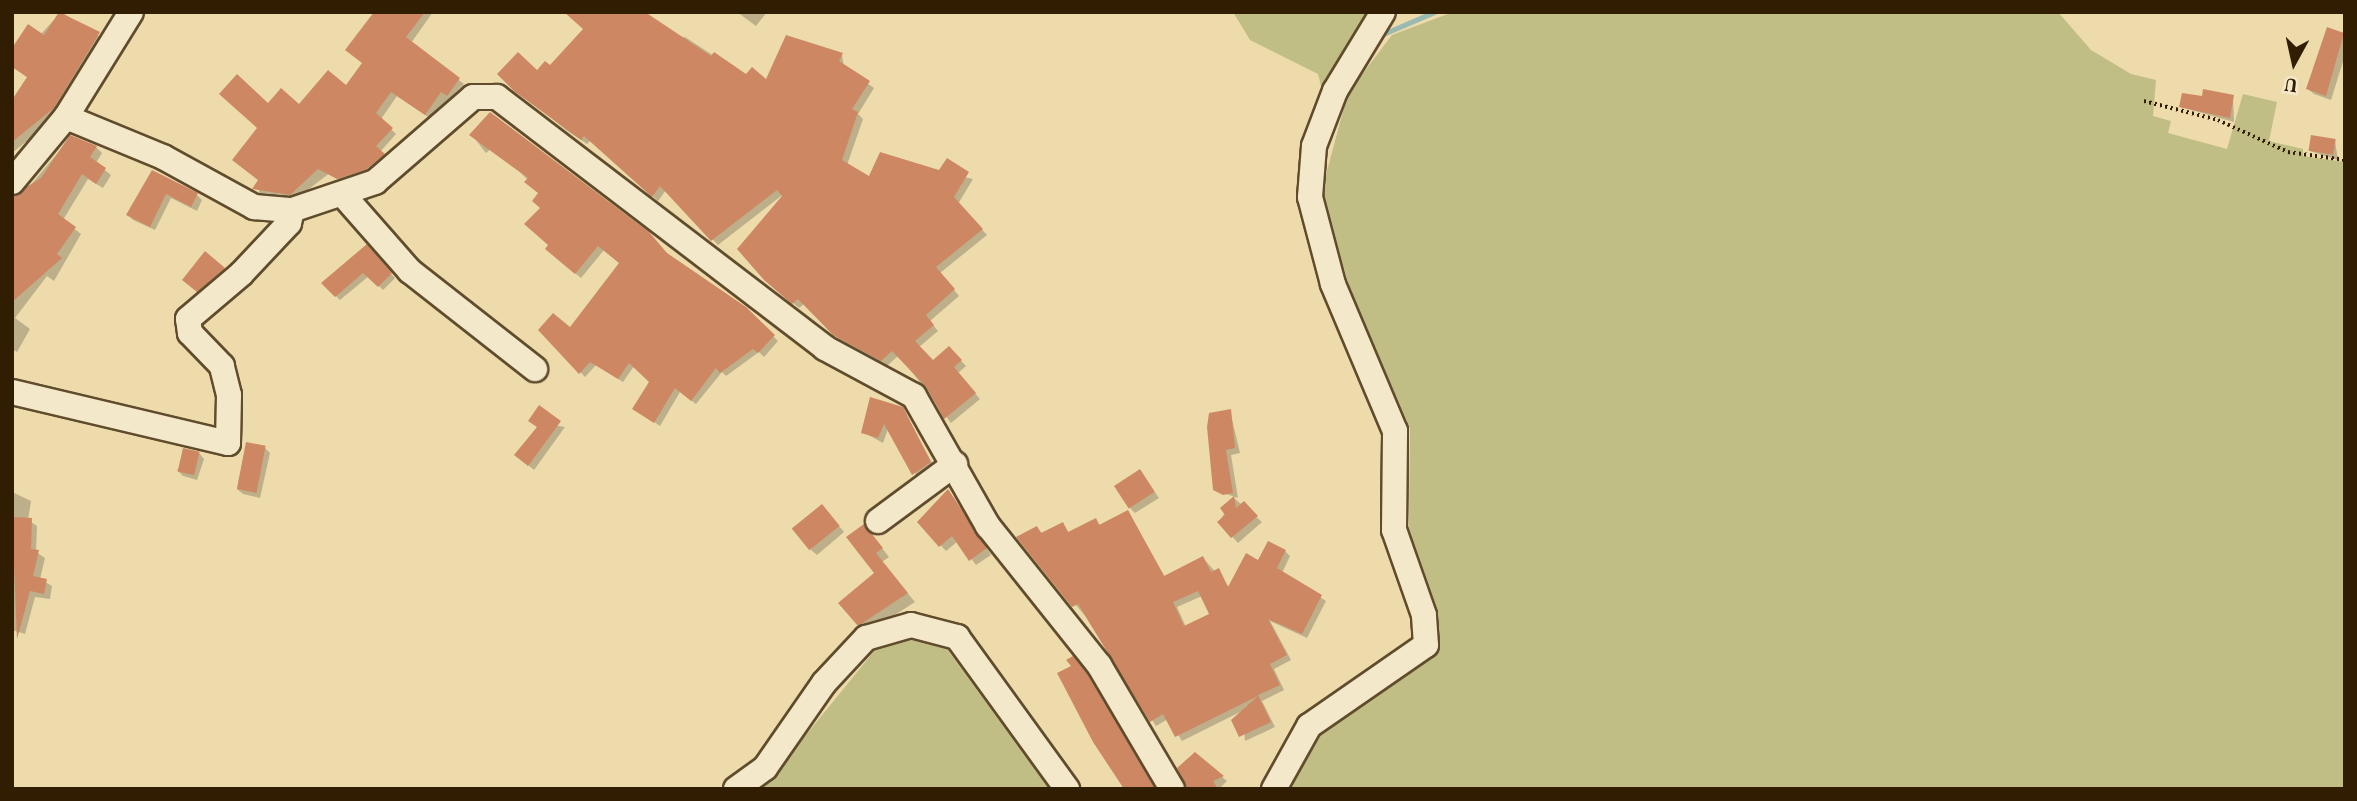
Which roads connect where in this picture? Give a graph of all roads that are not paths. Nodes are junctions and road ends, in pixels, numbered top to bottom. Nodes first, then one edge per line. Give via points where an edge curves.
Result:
1 (131, 12) edge
2 (1384, 12) edge
3 (66, 117) junction
4 (12, 182) edge
5 (344, 196) junction
6 (292, 210) junction
7 (536, 369) dead end
8 (12, 392) edge
9 (955, 464) junction
10 (878, 521) dead end
11 (736, 789) edge
12 (1067, 789) edge
13 (1171, 789) edge
14 (1274, 789) edge

1 - 3 street
2 - 14 street via 1335,91 1314,146 1310,197 1333,284 1395,432 1394,530 1424,615 1426,645 1309,726
3 - 4 street
3 - 6 street via 163,157 254,207
5 - 6 street
5 - 7 street via 410,271
5 - 9 street via 376,182 472,97 490,94 825,348 914,396
6 - 8 street via 289,223 187,326 222,366 229,395 228,443
9 - 10 street
9 - 13 street via 1007,553 1099,666
11 - 12 street via 765,768 824,683 866,638 911,625 957,637

